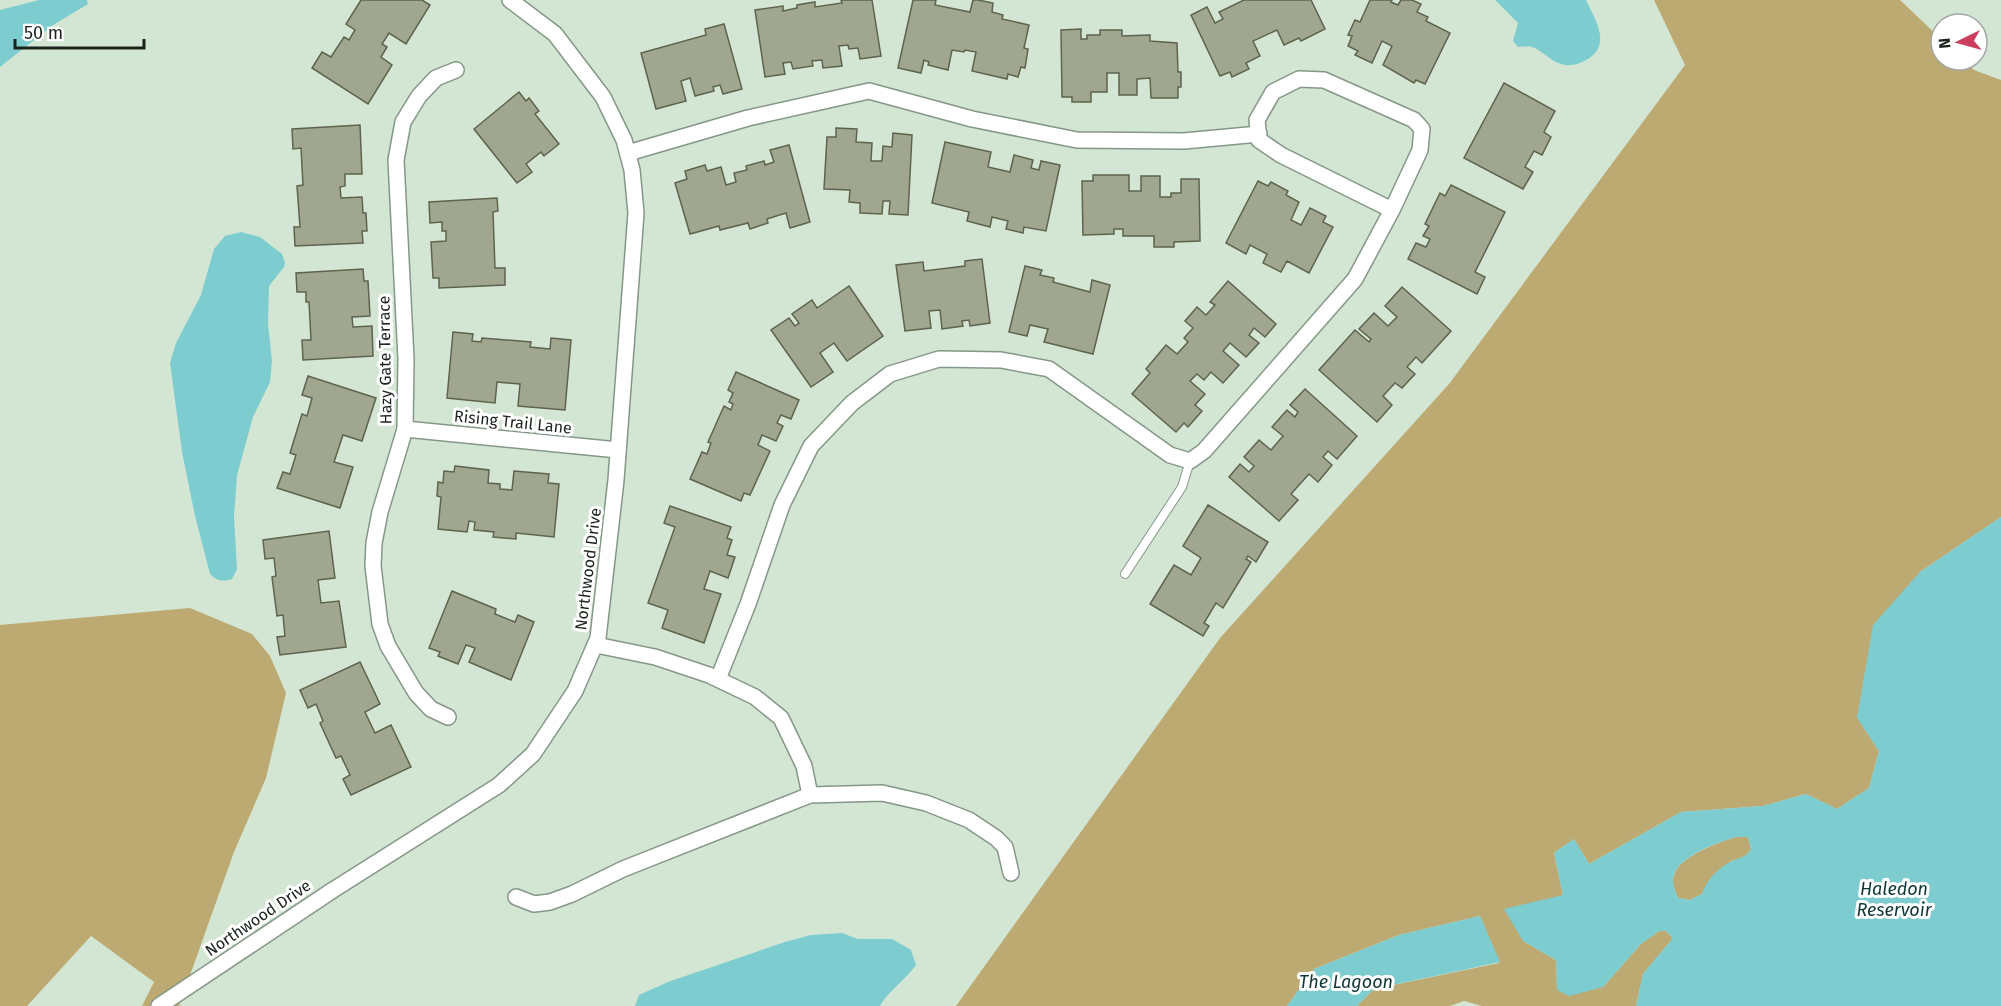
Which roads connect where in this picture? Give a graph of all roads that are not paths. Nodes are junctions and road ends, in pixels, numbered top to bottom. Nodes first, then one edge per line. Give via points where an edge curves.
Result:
1 (510, 0) edge
2 (456, 70) dead end
3 (1259, 134) junction
4 (628, 153) junction
5 (1392, 210) junction
6 (405, 429) junction
7 (618, 450) junction
8 (1190, 461) junction
9 (1125, 574) dead end
10 (596, 645) junction
11 (718, 680) junction
12 (448, 717) dead end
13 (810, 795) junction
14 (1011, 873) dead end
15 (516, 897) dead end
16 (159, 1006) edge

1 - 4 street, Northwood Drive via 555,34 583,70 603,97
2 - 6 street, Hazy Gate Terrace via 435,78 419,96 404,122 396,160 406,359
3 - 4 street via 1184,141 1077,140 972,119 869,92 748,118
3 - 5 street via 1260,140 1281,155
3 - 5 street via 1257,120 1274,93 1299,79 1324,80 1414,120 1422,129 1420,150
4 - 7 street, Northwood Drive via 636,213
5 - 8 street via 1355,279 1204,451
6 - 7 street, Rising Trail Lane
6 - 12 street, Hazy Gate Terrace via 380,512 374,543 374,588 384,635 402,672 431,709
7 - 10 street, Northwood Drive
8 - 9 lane via 1182,487
8 - 11 street via 1170,455 1049,369 1001,360 939,359 890,374 852,403 811,446 782,505
10 - 11 street via 655,657
10 - 16 street, Northwood Drive via 575,691 533,754 499,785
11 - 13 street via 755,697 781,718 804,766
13 - 14 street via 882,793 926,803 969,820 996,837 1005,847
13 - 15 street via 550,902 534,904

